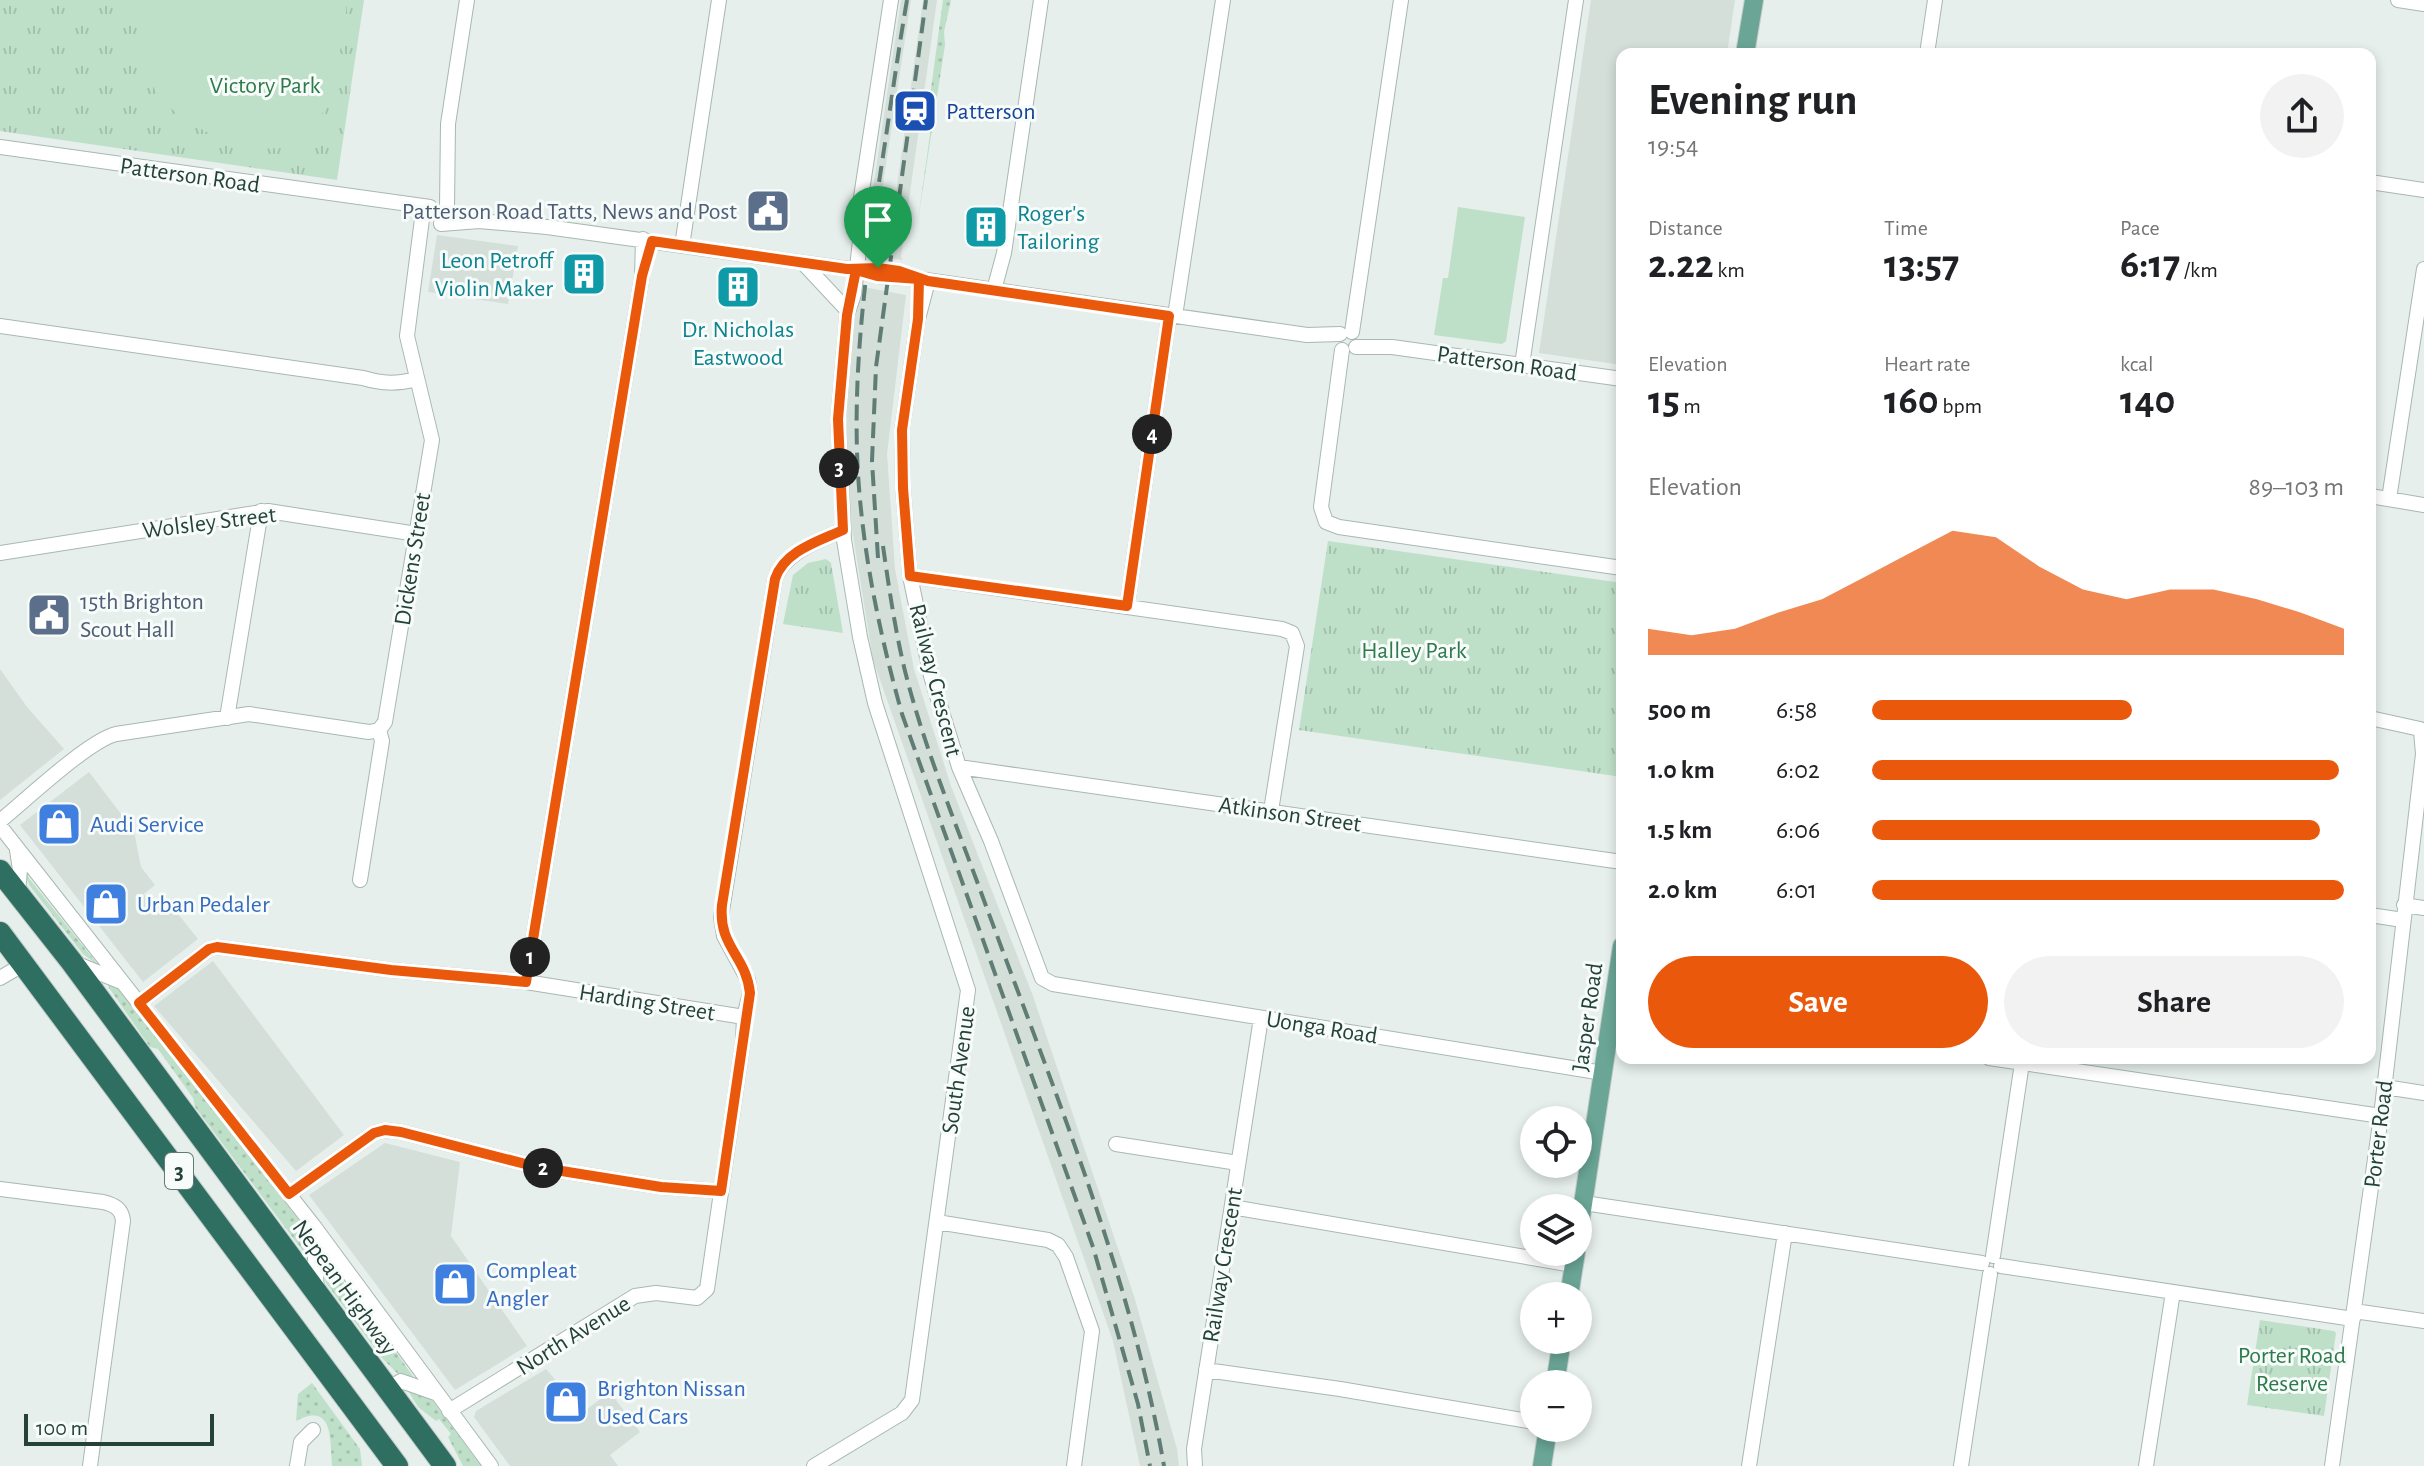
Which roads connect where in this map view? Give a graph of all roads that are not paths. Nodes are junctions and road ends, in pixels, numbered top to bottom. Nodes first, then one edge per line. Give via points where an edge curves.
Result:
1 (467, 0) edge
2 (719, 0) edge
3 (891, 0) edge
4 (1041, 0) edge
5 (1223, 0) edge
6 (1401, 0) edge
7 (1576, 0) edge
8 (1754, 0) edge
9 (1935, 0) edge
10 (2398, 0) edge
11 (2424, 4) edge
12 (1746, 48) edge
13 (1928, 48) edge
14 (0, 147) edge
15 (2376, 183) edge
16 (2424, 190) edge
17 (448, 208) junction
18 (430, 219) junction
19 (479, 221) junction
20 (648, 240) junction
21 (682, 246) junction
22 (802, 263) junction
23 (2424, 269) edge
24 (852, 270) junction
25 (924, 280) junction
26 (998, 291) junction
27 (847, 312) junction
28 (1172, 316) junction
29 (0, 326) edge
30 (1348, 341) junction
31 (1522, 365) junction
32 (415, 373) junction
33 (1616, 378) edge
34 (2376, 497) edge
35 (2389, 499) junction
36 (2424, 505) edge
37 (261, 511) junction
38 (417, 534) junction
39 (844, 535) junction
40 (0, 553) edge
41 (1616, 567) edge
42 (910, 576) junction
43 (1127, 606) junction
44 (227, 718) junction
45 (2376, 719) edge
46 (2422, 726) edge
47 (379, 730) junction
48 (2424, 753) edge
49 (959, 767) junction
50 (1271, 811) junction
51 (0, 823) edge
52 (16, 846) junction
53 (1616, 861) edge
54 (0, 871) edge
55 (360, 880) dead end
56 (18, 893) junction
57 (2424, 908) edge
58 (2404, 913) junction
59 (2376, 915) edge
60 (0, 933) edge
61 (71, 961) junction
62 (24, 964) junction
63 (0, 978) edge
64 (1042, 978) joint
65 (526, 982) junction
66 (123, 983) junction
67 (139, 1003) junction
68 (1616, 1013) edge
69 (744, 1017) junction
70 (1261, 1018) junction
71 (2022, 1064) edge
72 (2029, 1064) edge
73 (1603, 1073) junction
74 (2385, 1087) junction
75 (2424, 1093) edge
76 (2381, 1116) junction
77 (1116, 1144) dead end
78 (1238, 1163) junction
79 (0, 1189) edge
80 (289, 1194) junction
81 (1585, 1194) edge
82 (720, 1196) junction
83 (1592, 1204) edge
84 (1232, 1207) junction
85 (937, 1222) junction
86 (313, 1225) junction
87 (1785, 1233) junction
88 (1520, 1250) edge
89 (1991, 1265) junction
90 (2173, 1292) junction
91 (317, 1294) junction
92 (2354, 1315) junction
93 (2424, 1321) edge
94 (1206, 1370) junction
95 (387, 1389) junction
96 (438, 1395) junction
97 (356, 1411) junction
98 (449, 1411) junction
99 (1520, 1420) edge
100 (313, 1430) dead end
101 (1546, 1442) edge
102 (90, 1466) edge
103 (297, 1466) edge
104 (397, 1466) edge
105 (445, 1466) edge
106 (491, 1466) edge
107 (814, 1466) edge
108 (1074, 1466) edge
109 (1195, 1466) edge
110 (1542, 1466) edge
111 (1749, 1466) edge
112 (1961, 1466) edge
113 (2146, 1466) edge
114 (2332, 1466) edge

1 - 17 street via 448,124
2 - 21 street
3 - 24 street
4 - 26 street
5 - 28 street
6 - 30 street
7 - 31 street
8 - 12 main road
9 - 13 street
10 - 11 street
14 - 18 street, Patterson Road via 380,201
15 - 16 street
17 - 18 street
17 - 19 street, Patterson Road
18 - 19 street, Patterson Road
18 - 32 street, Dickens Street via 421,238 407,336
19 - 20 street, Patterson Road
20 - 21 street, Patterson Road
20 - 65 street
21 - 22 street, Patterson Road
22 - 24 street, Patterson Road
22 - 27 street
23 - 35 street
24 - 25 street, Patterson Road
24 - 27 street via 844,293
25 - 26 street, Patterson Road
25 - 42 street, Railway Crescent via 902,430
26 - 28 street, Patterson Road
27 - 39 street via 838,419
28 - 30 street, Patterson Road
28 - 43 street
29 - 32 street via 363,378
30 - 31 street, Patterson Road
30 - 41 street via 1321,507 1326,522
31 - 33 street, Patterson Road
32 - 38 street, Dickens Street via 432,434
34 - 35 street
35 - 36 street
37 - 38 street, Wolsley Street
37 - 40 street, Wolsley Street
37 - 44 street
38 - 47 street, Dickens Street via 385,722
39 - 69 street, North Avenue via 800,552 781,565 775,579 722,905 724,936 748,980
39 - 85 street, South Avenue via 875,703 967,982
42 - 43 street
42 - 49 street, Railway Crescent via 931,676
43 - 50 street via 1282,629 1294,636 1296,653
44 - 47 street via 254,714
44 - 51 street via 108,736
45 - 46 street
46 - 48 street, Porter Road
47 - 55 street, Dickens Street via 382,741
48 - 58 street, Porter Road
49 - 50 street, Atkinson Street
49 - 64 street, Railway Crescent
50 - 53 street, Atkinson Street
51 - 52 street
52 - 56 street
52 - 66 street
54 - 56 highway, Nepean Highway / 3
56 - 61 highway, Nepean Highway / 3
57 - 58 street
58 - 59 street
58 - 74 street, Porter Road
60 - 62 highway, 3
61 - 66 street
61 - 91 highway, Nepean Highway / 3
62 - 63 street
62 - 97 highway, 3
64 - 70 street, Uonga Road
65 - 67 street, Harding Street via 217,947
65 - 69 street, Harding Street
66 - 67 street
67 - 80 street
68 - 73 main road, Jasper Road
69 - 82 street, North Avenue
70 - 73 street, Uonga Road
70 - 78 street, Railway Crescent
71 - 89 street
72 - 76 street
73 - 81 main road, Jasper Road
74 - 75 street
74 - 76 street, Porter Road
76 - 92 street, Porter Road
77 - 78 street
78 - 84 street, Railway Crescent
79 - 102 street via 103,1202 119,1209 123,1221
80 - 82 street via 385,1130 537,1167
80 - 86 street
82 - 98 street, North Avenue via 705,1293 690,1298 635,1296
83 - 87 street
84 - 88 street
84 - 94 street, Railway Crescent
85 - 107 street, South Avenue via 912,1400 902,1413
85 - 108 street via 1048,1240 1064,1253 1092,1335
86 - 91 street
86 - 96 street
87 - 89 street
87 - 111 street
89 - 90 street
89 - 112 street
90 - 92 street
90 - 113 street
91 - 95 highway, Nepean Highway / 3
92 - 93 street
92 - 114 street, Porter Road
94 - 99 street
94 - 109 street, Railway Crescent
95 - 96 street via 403,1382
95 - 97 highway
95 - 105 highway, Nepean Highway / 3
96 - 98 street
97 - 104 highway, 3
98 - 106 street
100 - 103 street via 301,1442
101 - 110 main road

